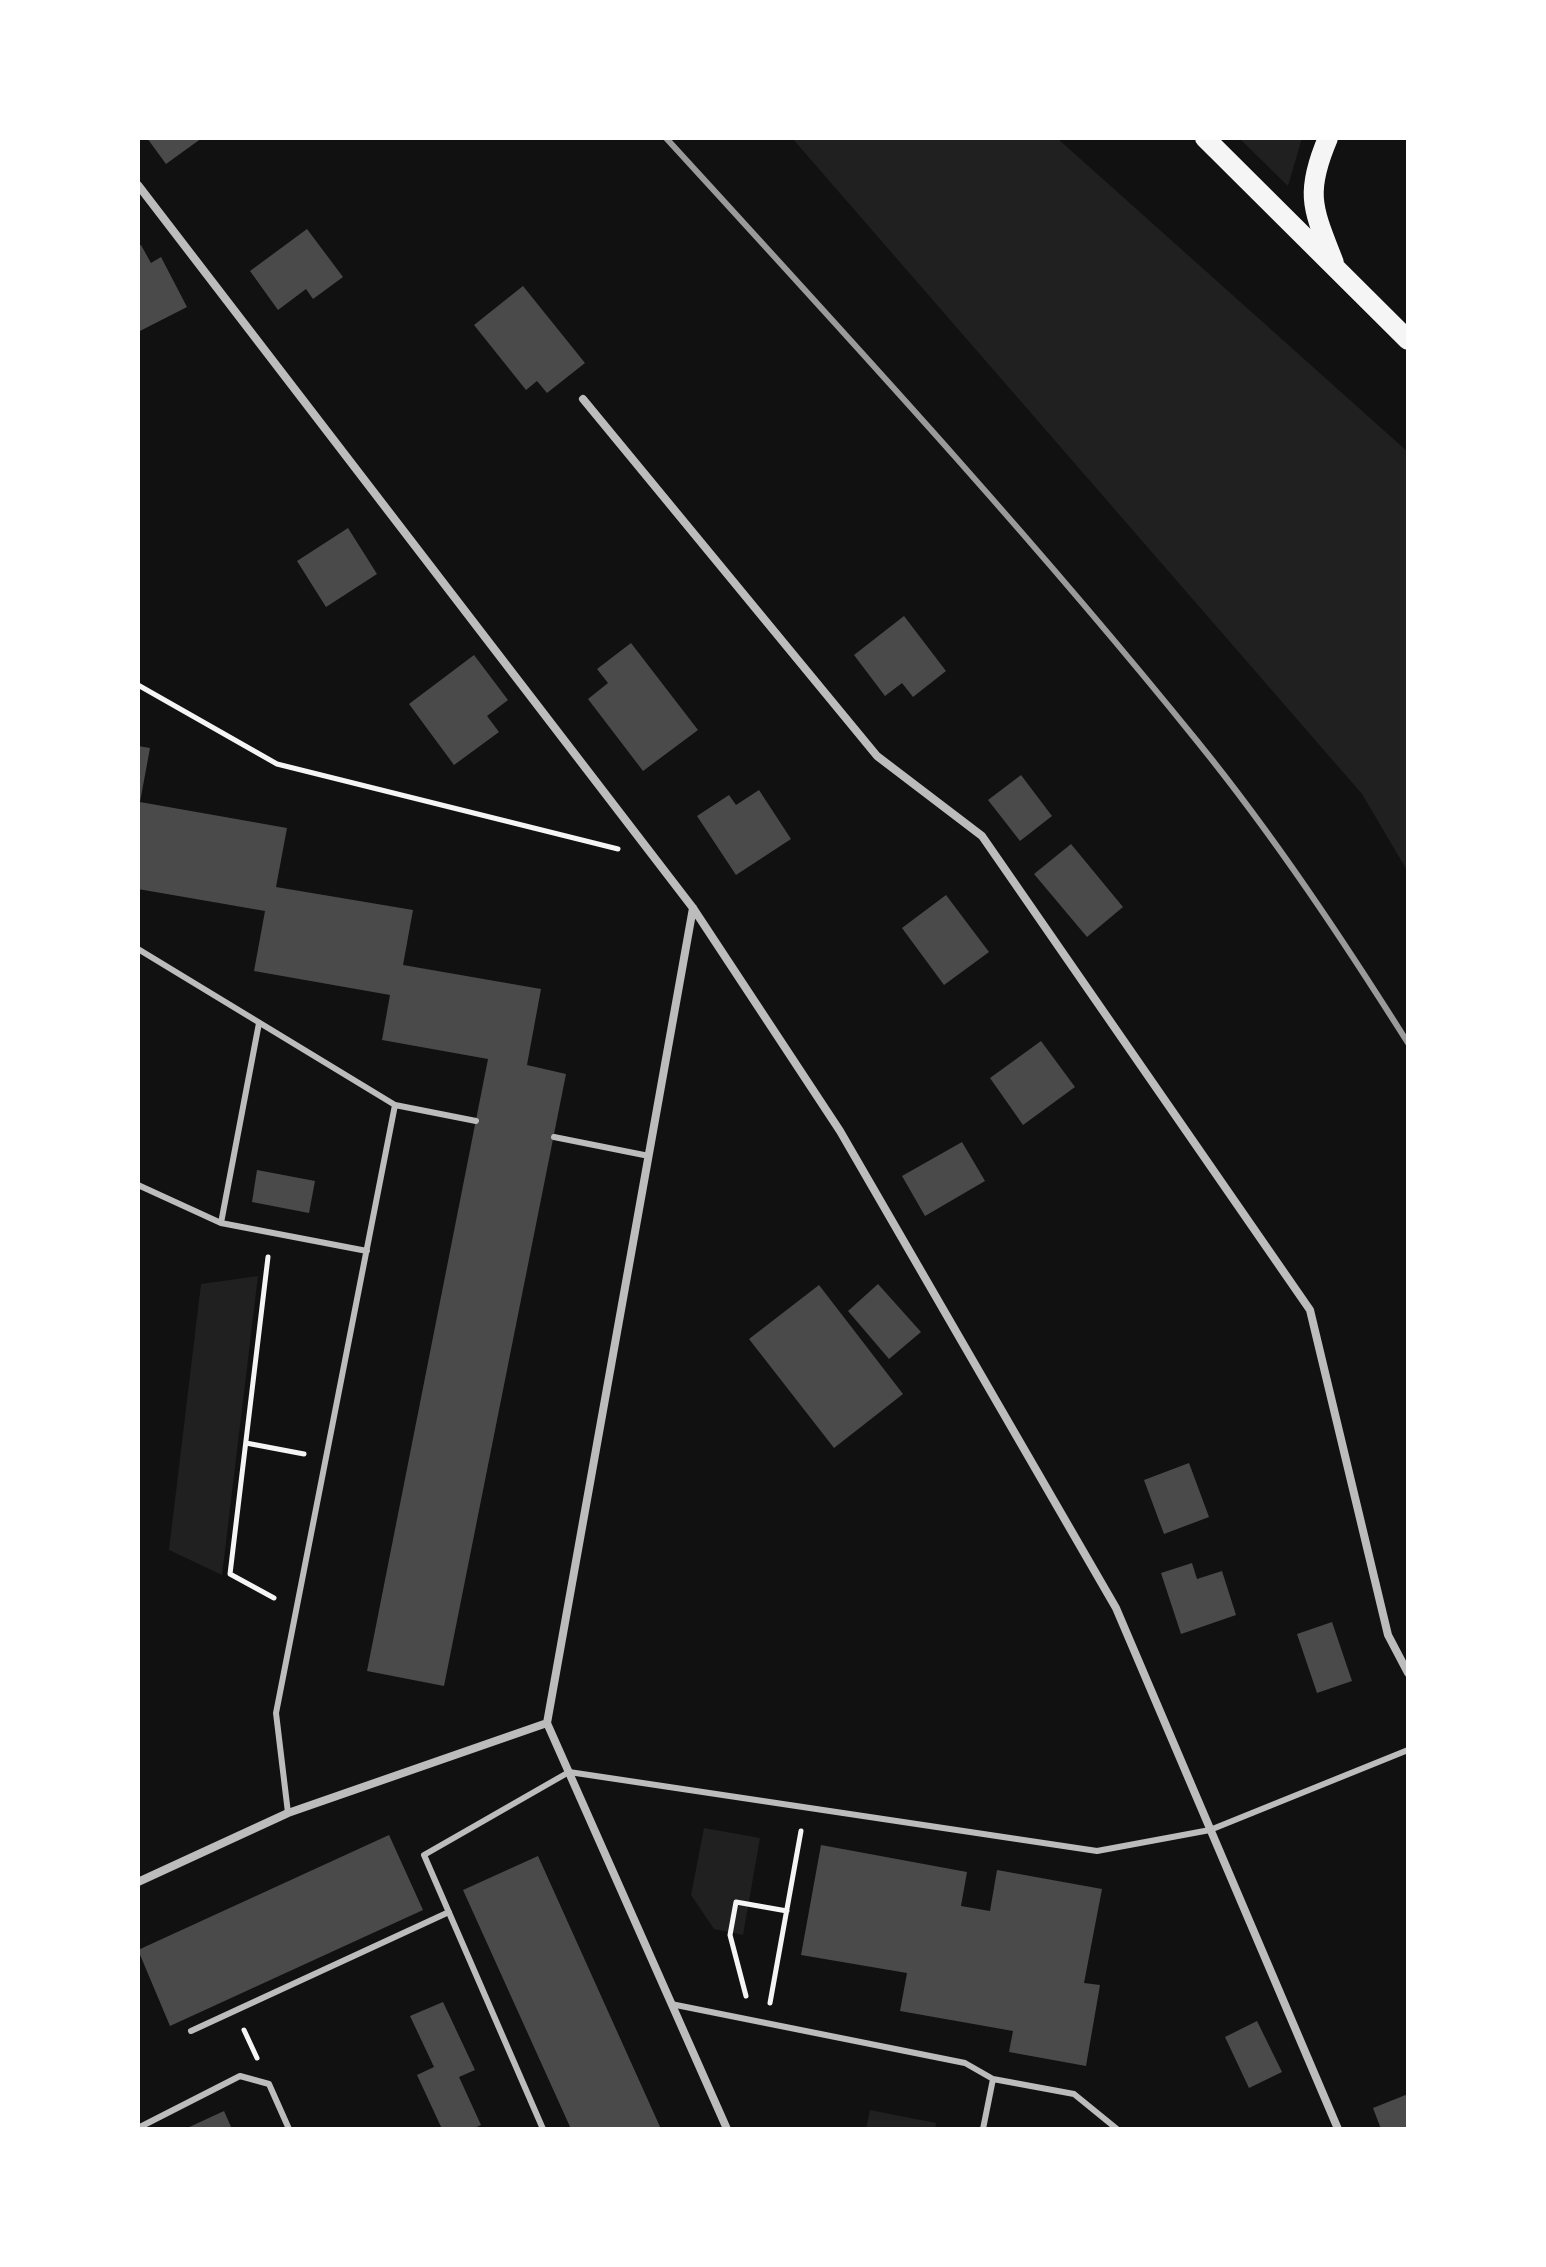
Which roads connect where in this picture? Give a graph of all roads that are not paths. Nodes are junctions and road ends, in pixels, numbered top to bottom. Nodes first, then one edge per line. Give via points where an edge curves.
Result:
1 (1205, 138) edge
2 (1328, 138) edge
3 (138, 185) edge
4 (1337, 272) junction
5 (1408, 340) edge
6 (583, 399) dead end
7 (693, 908) junction
8 (138, 949) edge
9 (259, 1023) junction
10 (395, 1105) junction
11 (476, 1121) dead end
12 (554, 1137) dead end
13 (649, 1156) junction
14 (138, 1185) edge
15 (221, 1223) junction
16 (367, 1251) junction
17 (1408, 1673) edge
18 (547, 1723) junction
19 (1408, 1750) edge
20 (569, 1772) junction
21 (288, 1813) junction
22 (1210, 1830) junction
23 (138, 1882) edge
24 (449, 1912) junction
25 (671, 2004) junction
26 (191, 2031) dead end
27 (993, 2079) junction
28 (138, 2128) edge
29 (289, 2129) edge
30 (543, 2129) edge
31 (727, 2129) edge
32 (983, 2129) edge
33 (1117, 2129) edge
34 (1338, 2129) edge

1 - 4 main road
2 - 4 main road via 1313,173 1313,208
3 - 7 street
4 - 5 main road
6 - 17 street via 877,756 982,836 1310,1310 1388,1635
7 - 13 street
7 - 22 street via 840,1131 1116,1608
8 - 9 lane
9 - 10 lane
9 - 15 lane
10 - 11 lane
10 - 16 lane
12 - 13 lane
13 - 18 street
14 - 15 lane
15 - 16 lane
16 - 21 lane via 276,1713
18 - 20 street
18 - 21 street
19 - 22 lane
20 - 22 lane via 1097,1851
20 - 24 lane via 424,1855
20 - 25 street
21 - 23 street
22 - 34 street
24 - 26 lane
24 - 30 lane
25 - 27 lane via 965,2063
25 - 31 street
27 - 32 lane
27 - 33 lane via 1074,2094
28 - 29 lane via 240,2076 269,2084

